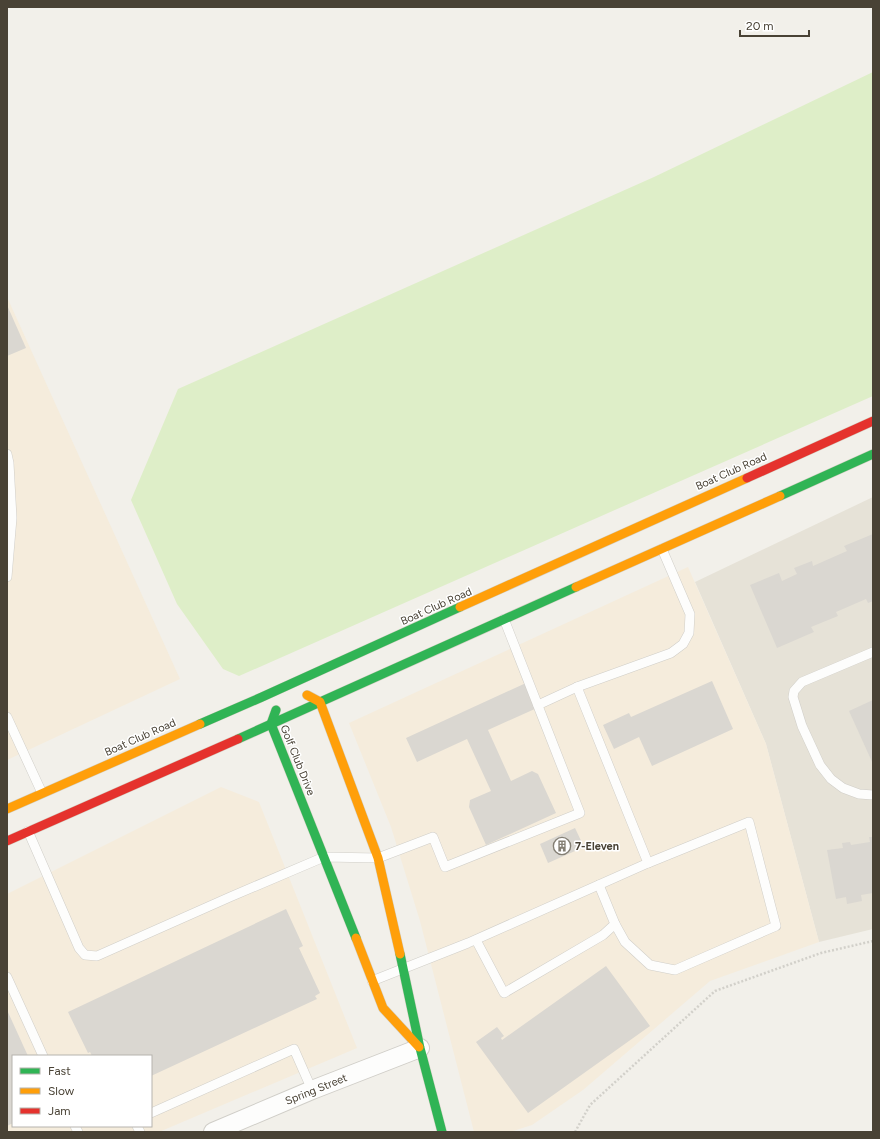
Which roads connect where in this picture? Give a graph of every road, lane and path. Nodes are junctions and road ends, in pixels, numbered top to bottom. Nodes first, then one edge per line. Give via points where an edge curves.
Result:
1 (873, 421) edge
2 (7, 454) edge
3 (873, 454) edge
4 (662, 549) junction
5 (7, 577) edge
6 (504, 619) junction
7 (873, 652) edge
8 (287, 686) junction
9 (577, 687) junction
10 (320, 702) junction
11 (538, 705) junction
12 (7, 717) edge
13 (271, 724) junction
14 (42, 794) junction
15 (873, 795) edge
16 (7, 809) edge
17 (28, 831) junction
18 (7, 841) edge
19 (324, 857) junction
20 (378, 858) junction
21 (648, 863) junction
22 (599, 885) junction
23 (615, 924) junction
24 (476, 940) junction
25 (873, 941) edge
26 (404, 969) junction
27 (7, 977) edge
28 (372, 981) junction
29 (420, 1048) junction
30 (43, 1055) edge
31 (312, 1090) junction
32 (152, 1113) edge
33 (213, 1132) edge
34 (442, 1132) edge
35 (575, 1132) edge

1 - 8 main road, Boat Club Road
2 - 5 lane via 12,518
3 - 4 main road
4 - 6 main road
4 - 9 lane via 690,614 688,633 683,644 671,653
6 - 10 main road
6 - 11 lane
7 - 15 lane via 802,682 794,691 793,697 802,726 820,765 831,779 843,788 858,794
8 - 10 main road
8 - 13 main road, Golf Club Drive
8 - 14 main road, Boat Club Road
9 - 11 lane
9 - 21 lane
10 - 13 main road
10 - 20 main road, Golf Club Drive
11 - 20 lane via 580,813 445,867 433,837
12 - 14 lane
13 - 17 main road
13 - 19 main road, Golf Club Drive
14 - 16 main road, Boat Club Road
17 - 18 main road
17 - 19 lane via 79,948 85,955 97,956
19 - 20 lane
19 - 28 main road, Golf Club Drive
20 - 26 main road, Golf Club Drive
21 - 22 lane
21 - 23 lane via 749,822 776,926 675,970 650,965 625,942
22 - 23 lane
22 - 24 lane
23 - 24 lane via 603,935 504,993
24 - 26 lane
25 - 35 path via 821,953 715,991 590,1105
26 - 28 lane
26 - 29 main road, Golf Club Drive
27 - 30 lane
28 - 29 main road, Golf Club Drive via 383,1008
29 - 31 street, Spring Street
29 - 34 main road, Golf Club Drive
31 - 32 lane via 294,1049
31 - 33 street, Spring Street

